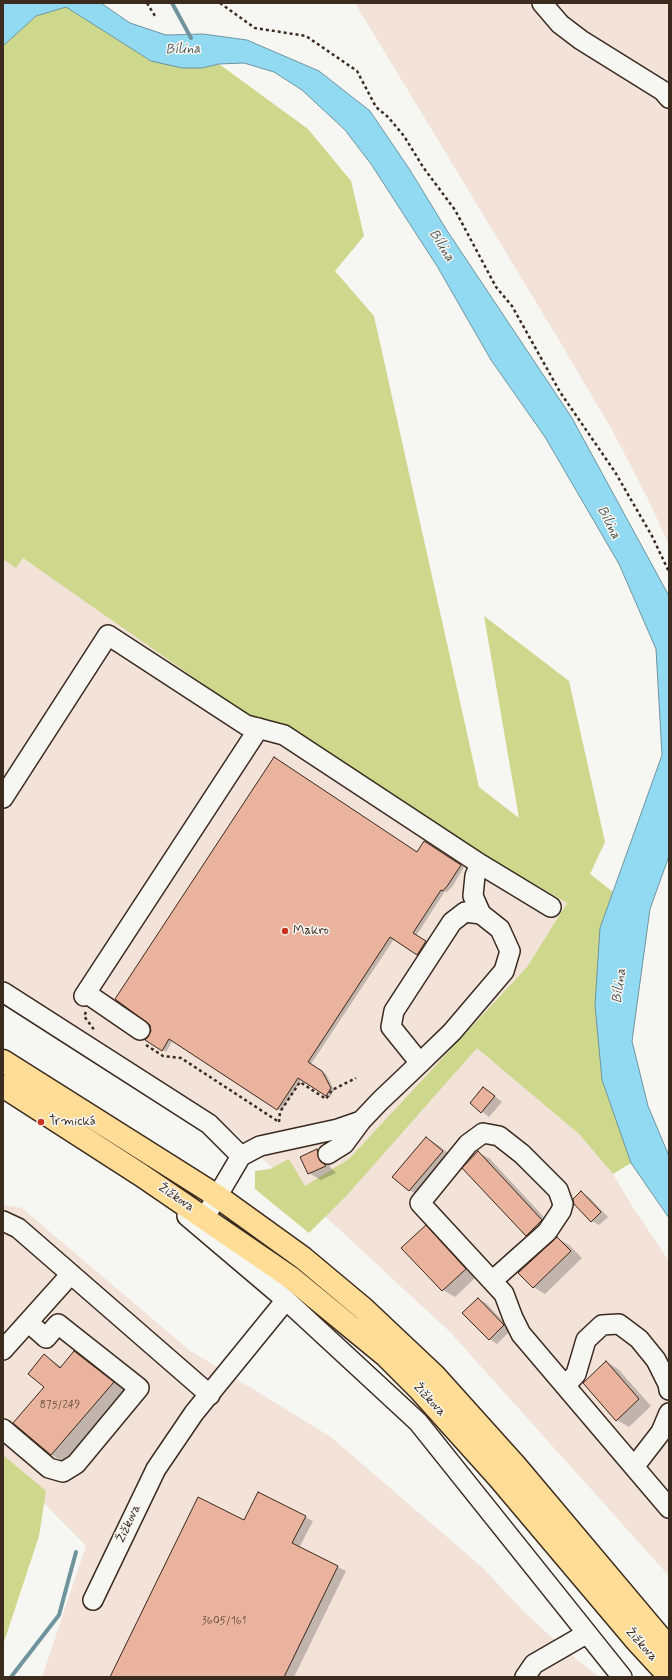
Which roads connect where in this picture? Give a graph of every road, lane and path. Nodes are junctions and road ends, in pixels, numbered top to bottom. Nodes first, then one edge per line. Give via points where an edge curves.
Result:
1 (147, 3) edge
2 (220, 3) edge
3 (542, 3) edge
4 (155, 16) dead end
5 (667, 94) edge
6 (669, 572) edge
7 (259, 728) junction
8 (3, 798) edge
9 (480, 864) junction
10 (551, 908) dead end
11 (481, 914) junction
12 (3, 992) edge
13 (86, 999) junction
14 (97, 1033) dead end
15 (142, 1037) joint
16 (3, 1061) edge
17 (420, 1063) junction
18 (356, 1078) dead end
19 (3, 1086) edge
20 (361, 1121) junction
21 (328, 1154) dead end
22 (241, 1156) junction
23 (141, 1175) junction
24 (217, 1196) junction
25 (204, 1217) junction
26 (3, 1222) edge
27 (71, 1274) junction
28 (492, 1281) junction
29 (286, 1300) junction
30 (28, 1322) junction
31 (3, 1350) edge
32 (565, 1386) junction
33 (669, 1390) edge
34 (210, 1395) junction
35 (669, 1412) edge
36 (3, 1429) edge
37 (634, 1467) junction
38 (669, 1508) edge
39 (94, 1600) dead end
40 (586, 1634) junction
41 (669, 1648) edge
42 (669, 1676) edge
43 (525, 1677) edge
44 (622, 1677) edge

1 - 4 path
2 - 6 path via 255,28 306,36 357,71 376,107 404,136 455,210 496,287 512,306 560,392 615,472 652,536
3 - 5 lane via 560,24 580,40
7 - 8 lane via 246,725 108,635
7 - 9 lane via 284,735
7 - 13 lane
9 - 10 lane
9 - 11 lane via 472,896
11 - 17 lane via 500,929 510,951 504,971 452,1032
11 - 17 lane via 465,912 452,922 394,1011 391,1027
12 - 22 lane via 208,1124
13 - 14 path via 84,1016
13 - 15 lane
15 - 18 path via 162,1056 180,1058 279,1123 280,1112 300,1082 326,1099 332,1090
16 - 24 main road, Žižkova
17 - 20 lane
19 - 23 main road, Žižkova
20 - 21 lane via 344,1144
20 - 22 lane via 338,1129 260,1146
22 - 24 lane
23 - 25 main road, Žižkova
23 - 29 lane, Žižkova
24 - 25 lane
24 - 41 main road, Žižkova via 303,1258 364,1309 435,1376 515,1465
25 - 42 main road, Žižkova via 290,1277 356,1330 410,1379 499,1478
26 - 27 lane via 18,1228
27 - 30 lane
27 - 34 lane
28 - 28 lane via 420,1203 468,1144 483,1134 498,1136 522,1154 558,1190 562,1204 561,1211 547,1232
28 - 32 lane via 504,1294 521,1334
29 - 34 lane, Žižkova via 241,1353
29 - 40 lane, Žižkova via 418,1422
30 - 31 lane
30 - 36 lane via 46,1338 58,1324 139,1388 76,1464 63,1472 49,1468
32 - 33 lane via 576,1374 586,1340 602,1325 619,1324 639,1339 656,1360
32 - 37 lane
34 - 39 lane, Žižkova via 194,1413 156,1469
35 - 37 lane via 661,1432
37 - 38 lane
40 - 43 lane via 534,1664
40 - 44 lane, Žižkova

